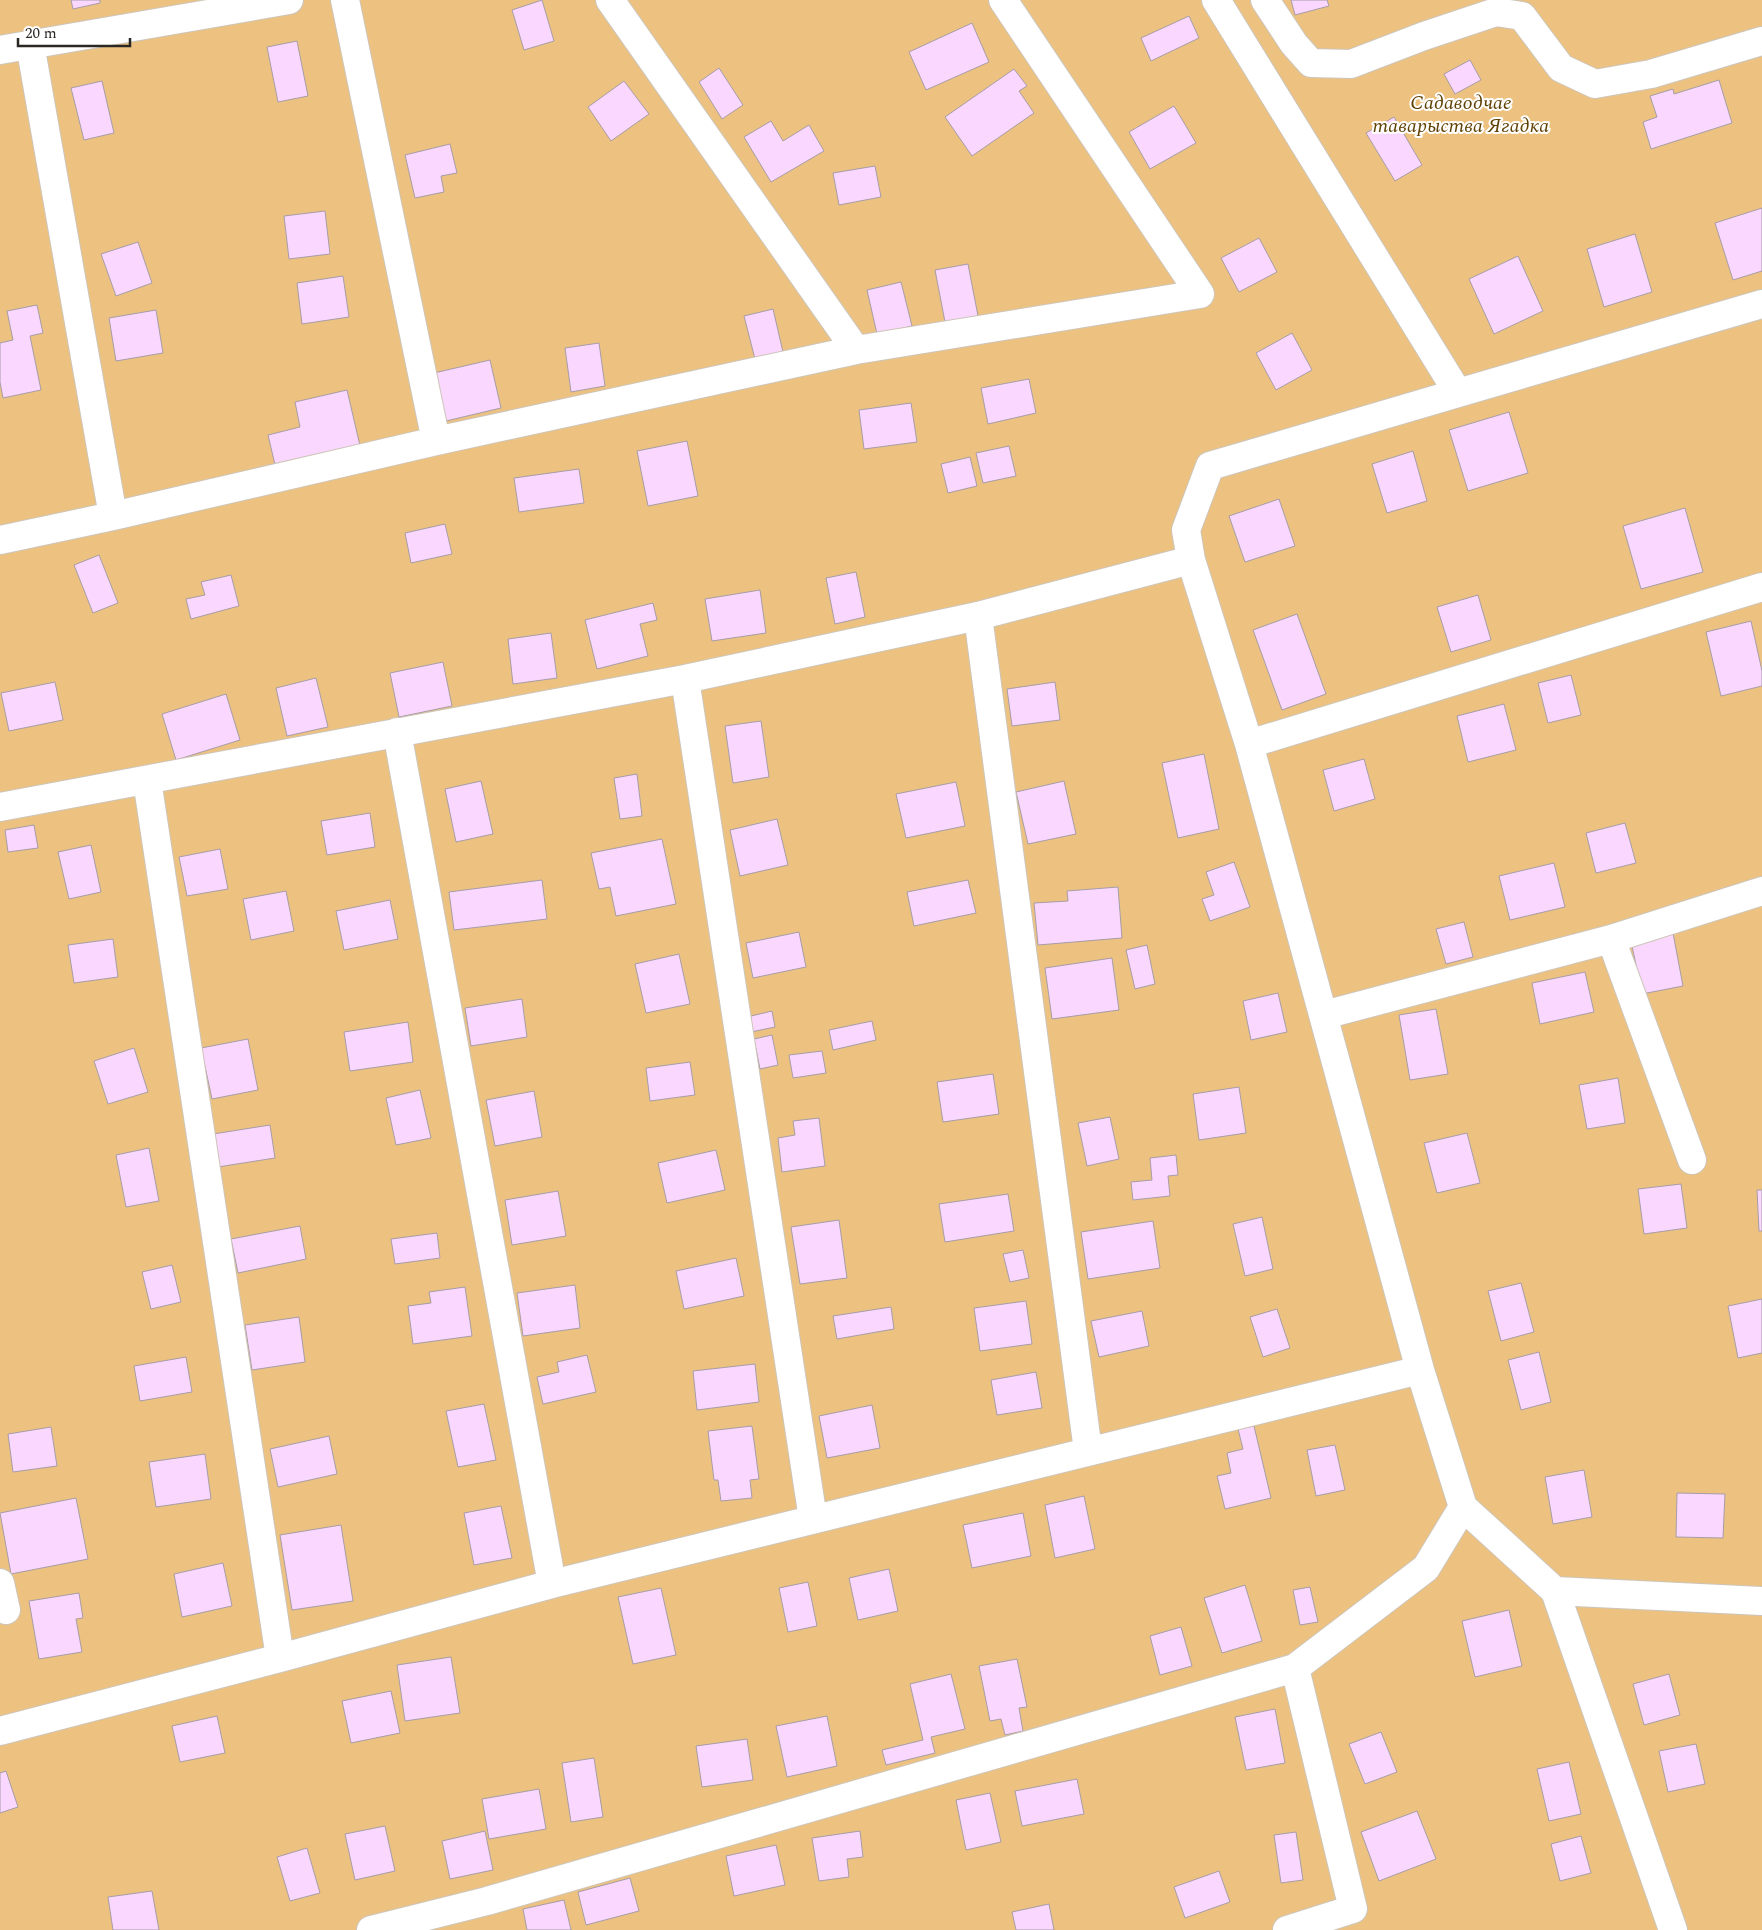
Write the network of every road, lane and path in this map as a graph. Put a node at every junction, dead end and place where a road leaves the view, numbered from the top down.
1 (289, 0) edge
2 (345, 0) edge
3 (610, 0) edge
4 (1003, 0) edge
5 (1216, 0) edge
6 (1265, 0) edge
7 (1762, 41) edge
8 (30, 44) junction
9 (0, 50) edge
10 (1762, 304) edge
11 (856, 350) junction
12 (1458, 393) junction
13 (436, 441) junction
14 (113, 516) junction
15 (0, 540) edge
16 (1191, 560) junction
17 (1762, 587) edge
18 (978, 616) junction
19 (685, 679) junction
20 (397, 732) junction
21 (1249, 744) junction
22 (147, 780) junction
23 (0, 807) edge
24 (1762, 891) edge
25 (1611, 939) junction
26 (1324, 1014) junction
27 (1692, 1160) dead end
28 (1420, 1370) junction
29 (1088, 1451) junction
30 (1463, 1507) junction
31 (813, 1520) junction
32 (0, 1583) edge
33 (552, 1584) junction
34 (1555, 1591) junction
35 (1762, 1602) edge
36 (6, 1610) dead end
37 (280, 1658) junction
38 (1295, 1668) junction
39 (0, 1732) edge
40 (1356, 1920) edge
41 (372, 1930) edge
42 (1287, 1930) edge
43 (1673, 1930) edge

1 - 8 street
2 - 13 street
3 - 11 street
4 - 11 street
5 - 12 street
6 - 7 street
8 - 9 street
8 - 14 street
10 - 12 street
11 - 13 street
12 - 16 street
13 - 14 street
14 - 15 street
16 - 18 street
16 - 21 street
17 - 21 street
18 - 19 street
18 - 29 street
19 - 20 street
19 - 31 street
20 - 22 street
20 - 33 street
21 - 26 street
22 - 23 street
22 - 37 street
24 - 25 street
25 - 26 street
25 - 27 street
26 - 28 street
28 - 29 street
28 - 30 street
29 - 31 street
30 - 34 street
30 - 38 street
31 - 33 street
32 - 36 street
33 - 37 street
34 - 35 street
34 - 43 street
37 - 39 street
38 - 40 street
38 - 41 street
40 - 42 street

